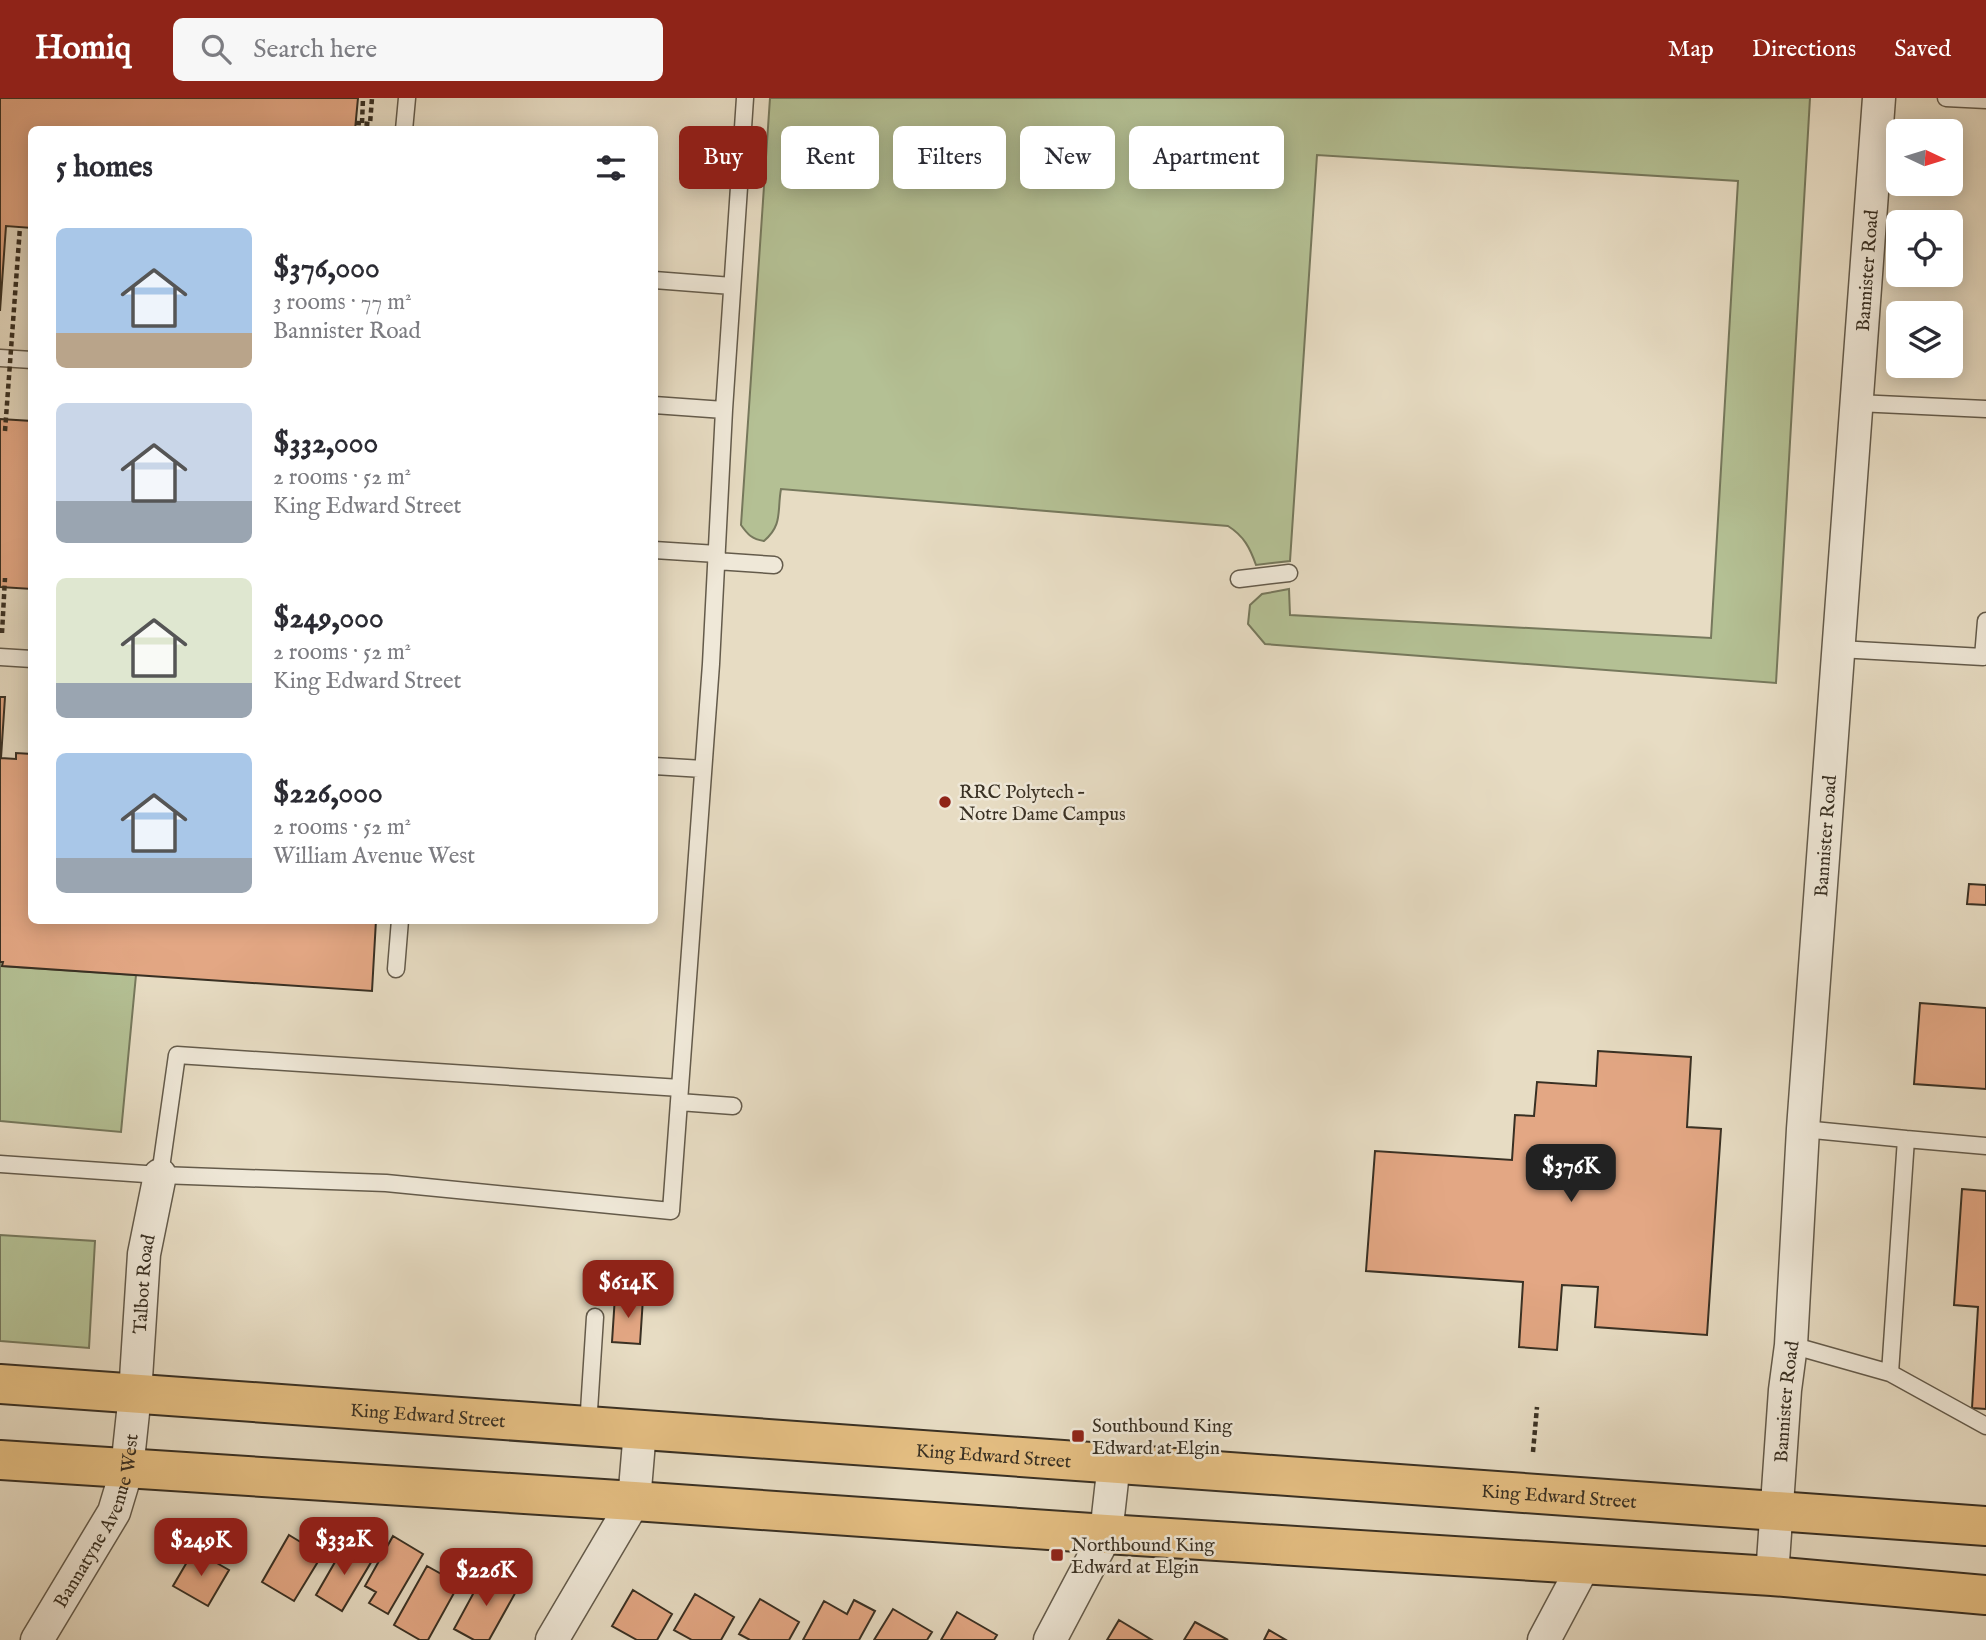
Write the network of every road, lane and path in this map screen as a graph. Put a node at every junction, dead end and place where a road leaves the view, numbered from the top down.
1 (363, 98) edge
2 (372, 98) edge
3 (407, 98) edge
4 (745, 98) edge
5 (1879, 98) edge
6 (1946, 98) edge
7 (1986, 100) edge
8 (404, 126) edge
9 (20, 227) dead end
10 (658, 280) edge
11 (732, 286) junction
12 (0, 358) edge
13 (28, 360) edge
14 (1857, 403) junction
15 (658, 405) edge
16 (724, 410) junction
17 (1986, 410) edge
18 (5, 431) dead end
19 (658, 551) edge
20 (716, 558) junction
21 (774, 565) dead end
22 (1289, 573) dead end
23 (5, 578) dead end
24 (1239, 579) dead end
25 (1986, 621) edge
26 (1, 642) edge
27 (1839, 649) junction
28 (0, 657) edge
29 (28, 659) edge
30 (658, 766) edge
31 (703, 769) junction
32 (400, 924) edge
33 (396, 969) dead end
34 (679, 1095) junction
35 (733, 1106) dead end
36 (1803, 1129) junction
37 (1906, 1139) junction
38 (1986, 1146) edge
39 (0, 1164) edge
40 (160, 1175) junction
41 (595, 1317) dead end
42 (1791, 1345) junction
43 (1890, 1373) junction
44 (0, 1384) edge
45 (135, 1394) junction
46 (1537, 1407) dead end
47 (588, 1426) junction
48 (1986, 1426) edge
49 (640, 1430) junction
50 (1533, 1452) dead end
51 (0, 1460) edge
52 (1114, 1463) junction
53 (127, 1469) junction
54 (634, 1501) junction
55 (1778, 1511) junction
56 (1986, 1525) edge
57 (1106, 1534) junction
58 (1585, 1563) junction
59 (1772, 1576) junction
60 (1986, 1595) edge
61 (37, 1640) edge
62 (552, 1640) edge
63 (1050, 1640) edge
64 (1544, 1640) edge

1 - 2 path
3 - 8 lane
4 - 11 lane
5 - 14 street, Bannister Road
6 - 7 lane
9 - 18 path, bridge
10 - 11 lane
11 - 16 lane
12 - 13 lane
14 - 17 lane
14 - 27 street, Bannister Road
15 - 16 lane
16 - 20 lane
19 - 20 lane
20 - 21 lane
20 - 31 lane
22 - 24 lane
23 - 26 path
25 - 27 lane
27 - 36 street, Bannister Road
28 - 29 lane
30 - 31 lane
31 - 34 lane
32 - 33 lane
34 - 35 lane
34 - 40 lane
34 - 40 lane
36 - 37 lane
36 - 42 street, Bannister Road
37 - 38 lane
37 - 43 lane
39 - 40 lane
40 - 45 street, Talbot Road
41 - 47 lane
42 - 43 lane
42 - 55 street, Bannister Road
43 - 48 lane
44 - 45 main road, King Edward Street
45 - 47 main road, King Edward Street
45 - 53 street, Bannatyne Avenue West
46 - 50 path
47 - 49 main road, King Edward Street
49 - 52 main road, King Edward Street
49 - 54 street
51 - 53 main road
52 - 55 main road, King Edward Street
52 - 57 street
53 - 54 main road
53 - 61 street, Bannatyne Avenue West
54 - 57 main road
54 - 62 street
55 - 56 main road, King Edward Street
55 - 59 street, Bannister Road
57 - 58 main road
57 - 63 street
58 - 59 main road
58 - 64 street
59 - 60 main road

